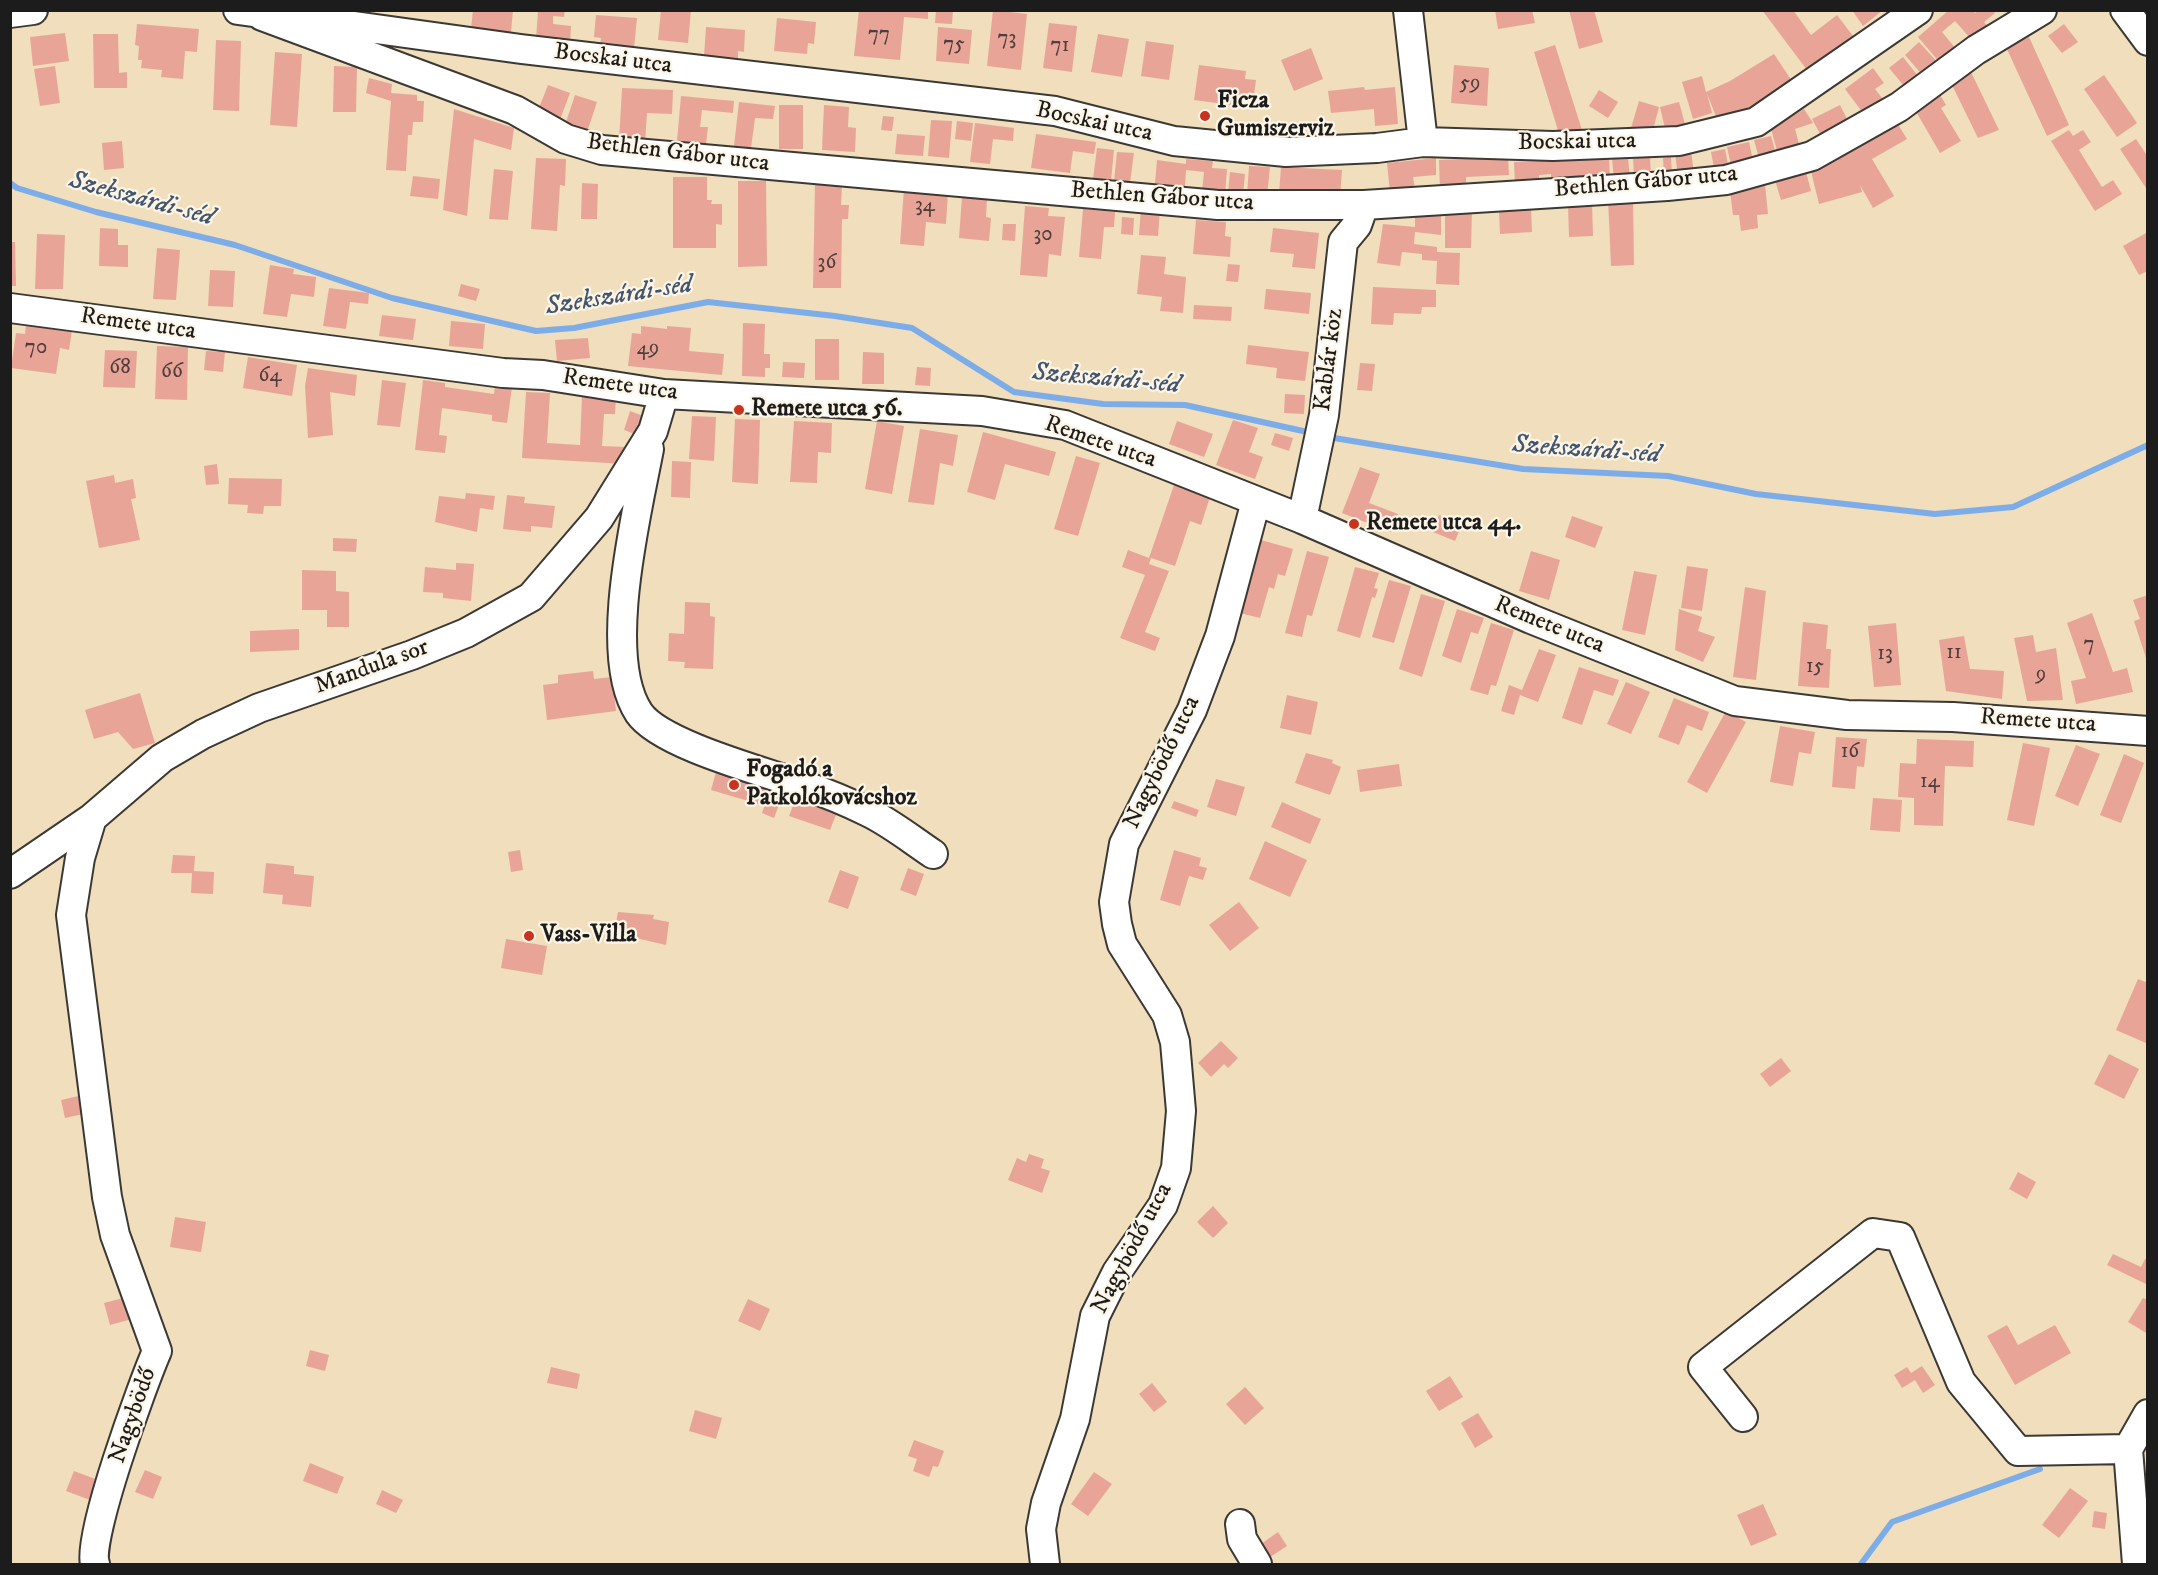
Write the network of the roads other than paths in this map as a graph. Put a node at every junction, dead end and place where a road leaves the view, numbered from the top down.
1 (33, 10) edge
2 (1408, 10) edge
3 (1918, 10) edge
4 (2042, 10) edge
5 (2124, 10) edge
6 (10, 13) edge
7 (250, 13) edge
8 (2148, 40) edge
9 (1423, 142) junction
10 (1218, 205) junction
11 (1364, 205) junction
12 (1344, 242) junction
13 (10, 308) edge
14 (664, 394) junction
15 (653, 431) junction
16 (1256, 501) junction
17 (1302, 519) junction
18 (2148, 731) edge
19 (92, 818) junction
20 (933, 854) dead end
21 (10, 874) edge
22 (2148, 1414) edge
23 (1743, 1417) dead end
24 (2128, 1449) junction
25 (1240, 1524) dead end
26 (95, 1564) edge
27 (1045, 1564) edge
28 (1257, 1564) edge
29 (2137, 1564) edge

1 - 6 street
2 - 9 street
3 - 9 street, Bocskai utca
4 - 11 street, Bethlen Gábor utca
5 - 8 street
7 - 9 street, Bocskai utca
7 - 10 street, Bethlen Gábor utca
10 - 11 street, Bethlen Gábor utca
10 - 12 street
11 - 12 street, Kablár köz
12 - 17 street, Kablár köz
13 - 14 street, Remete utca
14 - 15 street, Mandula sor
14 - 16 street, Remete utca
15 - 19 street, Mandula sor
15 - 20 street
16 - 17 street, Remete utca
16 - 27 street, Nagybödő utca
17 - 18 street, Remete utca
19 - 21 street, Mandula sor
19 - 26 street, Nagybödő
22 - 24 street
23 - 24 street
24 - 29 street
25 - 28 street

